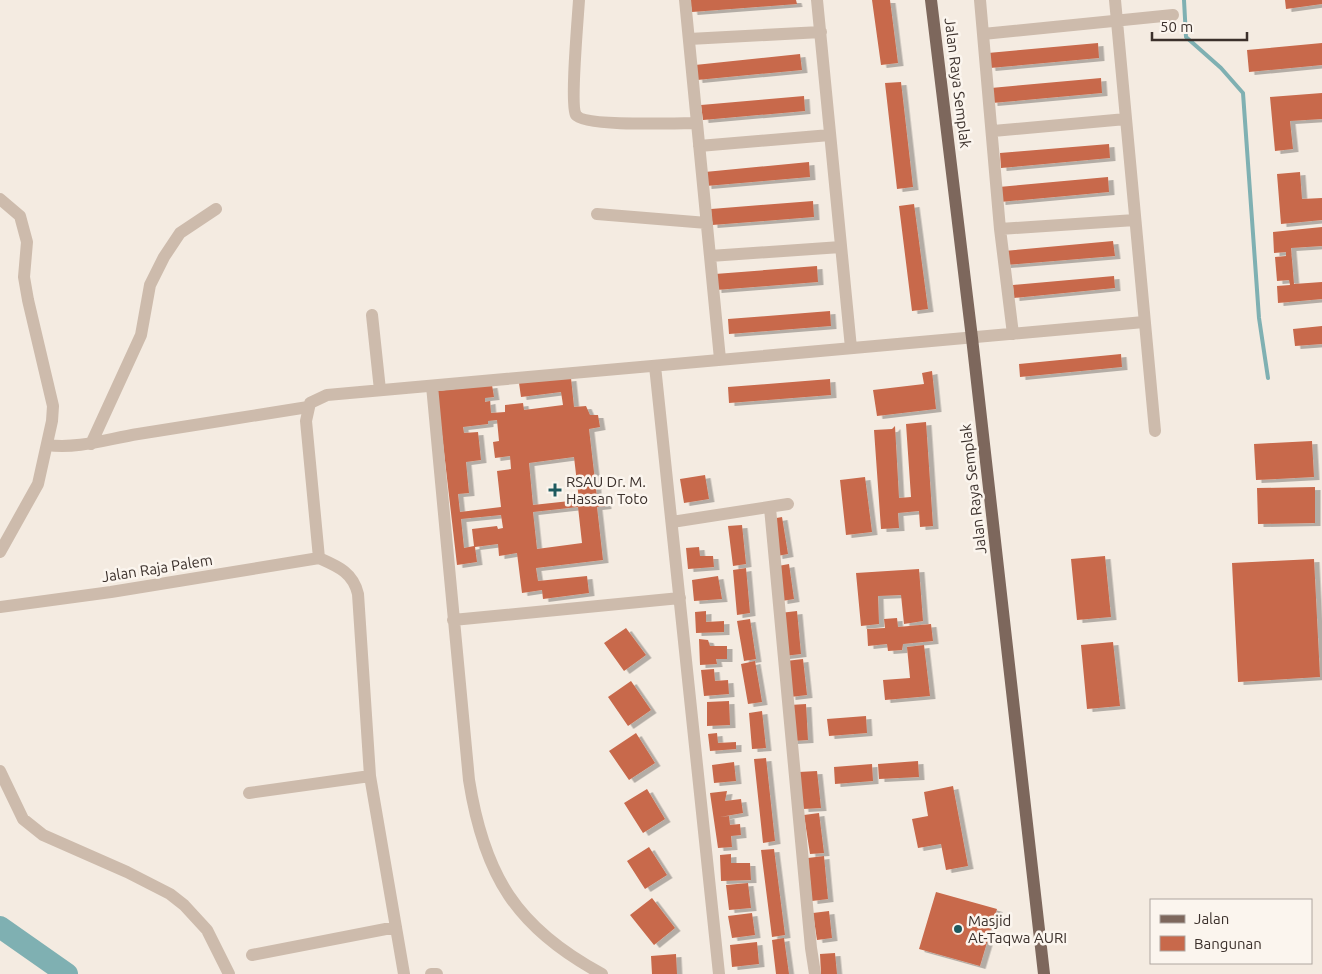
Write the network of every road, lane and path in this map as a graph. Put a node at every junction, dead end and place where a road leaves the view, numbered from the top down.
1 (579, 0) edge
2 (686, 0) edge
3 (818, 0) edge
4 (931, 0) edge
5 (980, 0) edge
6 (1115, 0) edge
7 (1173, 15) dead end
8 (1117, 20) junction
9 (821, 32) junction
10 (983, 34) junction
11 (689, 39) junction
12 (1126, 118) junction
13 (697, 123) junction
14 (993, 131) junction
15 (830, 135) junction
16 (699, 146) junction
17 (0, 199) edge
18 (216, 209) dead end
19 (597, 214) dead end
20 (1135, 220) junction
21 (706, 223) junction
22 (1000, 229) junction
23 (841, 247) junction
24 (710, 256) junction
25 (372, 315) dead end
26 (1144, 322) junction
27 (1013, 334) junction
28 (972, 338) junction
29 (851, 348) junction
30 (720, 359) junction
31 (655, 366) junction
32 (432, 386) junction
33 (380, 390) junction
34 (308, 407) junction
35 (1154, 430) dead end
36 (91, 444) junction
37 (47, 445) junction
38 (788, 504) dead end
39 (770, 508) junction
40 (672, 522) junction
41 (0, 552) edge
42 (318, 558) junction
43 (680, 598) junction
44 (0, 607) edge
45 (453, 620) junction
46 (0, 771) edge
47 (370, 776) junction
48 (249, 793) dead end
49 (396, 927) junction
50 (252, 955) dead end
51 (229, 974) edge
52 (404, 974) edge
53 (431, 974) edge
54 (437, 974) edge
55 (602, 974) edge
56 (719, 974) edge
57 (815, 974) edge
58 (1044, 974) edge

1 - 13 street
2 - 11 street
3 - 9 street
4 - 28 main road, Jalan Raya Semplak
5 - 10 street
6 - 8 street
7 - 8 street
8 - 10 street
8 - 12 street
9 - 11 street
9 - 15 street
10 - 14 street
11 - 13 street
12 - 14 street
12 - 20 street
13 - 16 street
14 - 22 street
15 - 16 street
15 - 23 street
16 - 21 street
17 - 37 street
18 - 36 street
19 - 21 street
20 - 22 street
20 - 26 street
21 - 24 street
22 - 27 street
23 - 24 street
23 - 29 street
24 - 30 street
25 - 33 street
26 - 27 street
26 - 35 street
27 - 28 street
28 - 29 street
28 - 58 main road, Jalan Raya Semplak
29 - 30 street
30 - 31 street
31 - 32 street
31 - 40 street
32 - 33 street
32 - 45 street
33 - 34 street
34 - 36 street
34 - 42 street
36 - 37 street
37 - 41 street
38 - 39 street
39 - 40 street
39 - 57 street
40 - 43 street
42 - 44 street, Jalan Raja Palem
42 - 47 street
43 - 45 street
43 - 56 street
45 - 55 street
46 - 51 street
47 - 48 street
47 - 49 street
49 - 50 street
49 - 52 street
53 - 54 street

